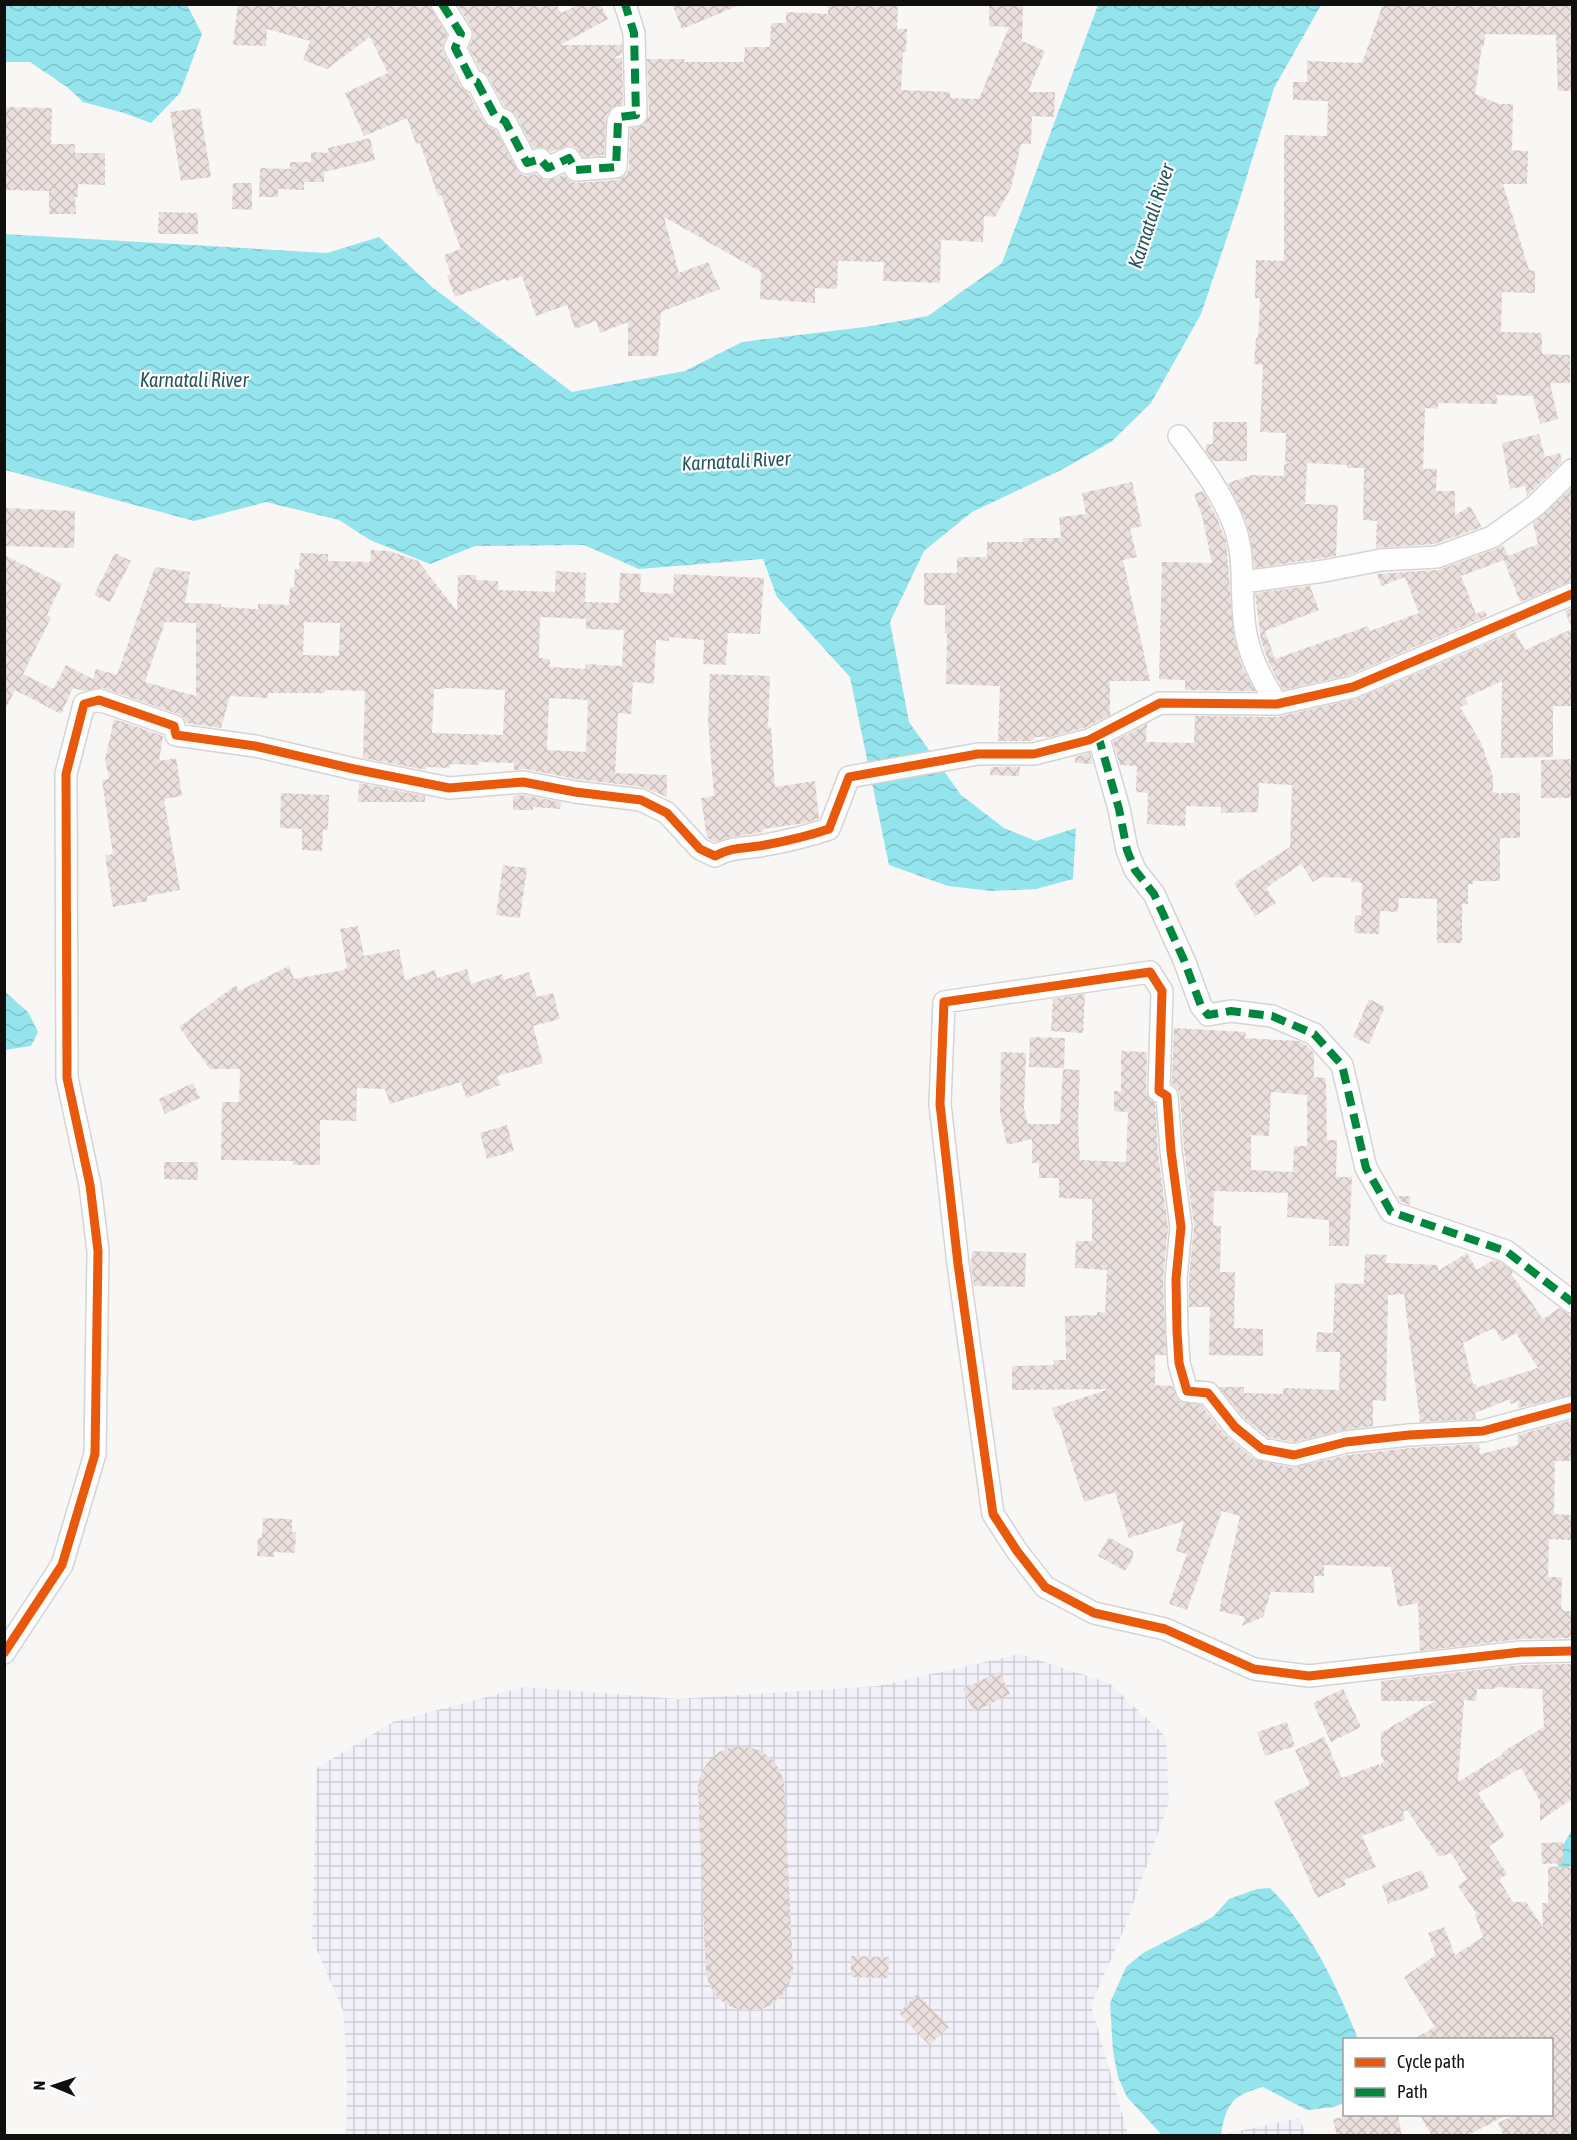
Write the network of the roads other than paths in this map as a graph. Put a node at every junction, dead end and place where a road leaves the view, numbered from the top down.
1 (442, 4) edge
2 (625, 4) edge
3 (1179, 436) dead end
4 (1572, 470) edge
5 (1243, 582) junction
6 (1572, 594) edge
7 (1277, 704) junction
8 (1098, 735) junction
9 (1572, 1302) edge
10 (1572, 1407) edge
11 (1572, 1650) edge
12 (4, 1653) edge

1 - 2 street
3 - 5 street
4 - 5 street
5 - 7 street
6 - 7 street
7 - 8 street
8 - 9 street
8 - 12 street
10 - 11 street

